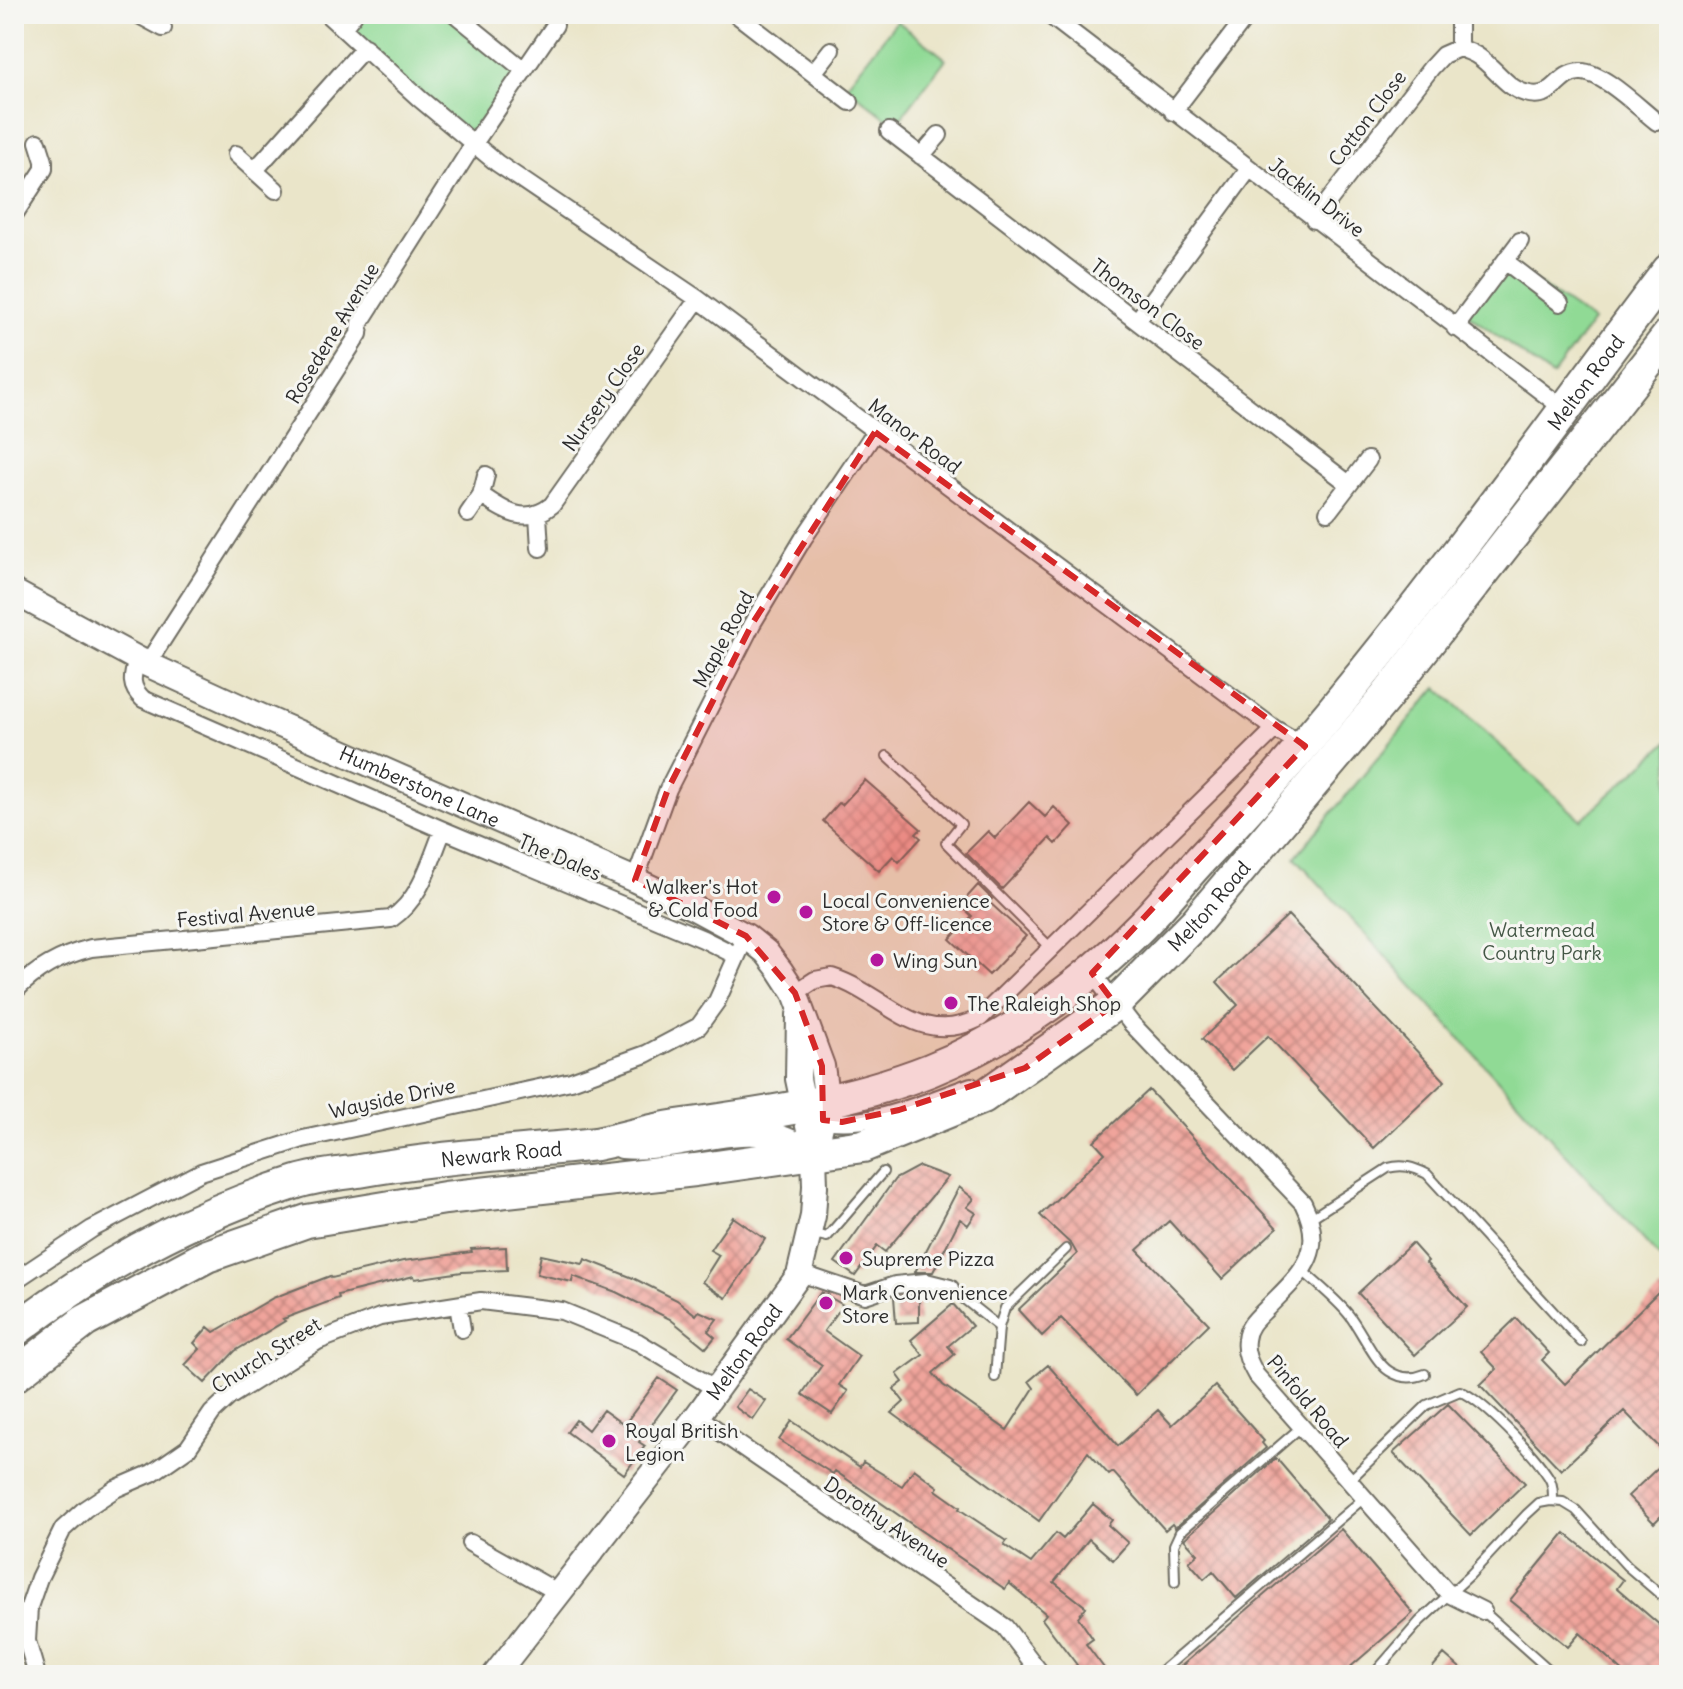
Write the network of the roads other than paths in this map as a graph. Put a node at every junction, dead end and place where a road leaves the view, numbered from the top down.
1 (137, 14) edge
2 (327, 14) edge
3 (354, 14) edge
4 (455, 14) edge
5 (736, 14) edge
6 (1048, 14) edge
7 (1248, 14) edge
8 (1455, 14) edge
9 (555, 25) dead end
10 (163, 28) dead end
11 (343, 28) junction
12 (365, 47) junction
13 (1459, 48) junction
14 (831, 50) dead end
15 (524, 70) junction
16 (813, 73) junction
17 (850, 102) dead end
18 (1640, 109) junction
19 (1173, 112) junction
20 (1657, 122) dead end
21 (1628, 123) dead end
22 (889, 131) dead end
23 (939, 135) dead end
24 (38, 142) dead end
25 (473, 145) junction
26 (236, 154) dead end
27 (921, 156) junction
28 (1249, 169) junction
29 (255, 170) junction
30 (276, 190) dead end
31 (14, 215) edge
32 (1314, 220) junction
33 (1520, 241) dead end
34 (1505, 261) junction
35 (1669, 270) edge
36 (698, 299) junction
37 (1560, 303) dead end
38 (1137, 321) junction
39 (1455, 328) junction
40 (1669, 335) edge
41 (1564, 409) junction
42 (875, 432) junction
43 (1591, 436) junction
44 (1368, 460) dead end
45 (486, 475) dead end
46 (1349, 484) junction
47 (1504, 494) junction
48 (481, 495) junction
49 (1328, 512) dead end
50 (468, 514) dead end
51 (538, 515) junction
52 (540, 548) dead end
53 (14, 592) edge
54 (142, 662) junction
55 (1275, 729) junction
56 (887, 756) dead end
57 (1317, 756) junction
58 (443, 830) junction
59 (635, 880) junction
60 (742, 946) junction
61 (1051, 948) junction
62 (1092, 973) junction
63 (14, 992) edge
64 (797, 1000) junction
65 (1115, 1004) junction
66 (1011, 1032) joint
67 (1025, 1068) junction
68 (818, 1109) junction
69 (596, 1143) junction
70 (863, 1146) joint
71 (814, 1154) junction
72 (883, 1172) dead end
73 (1311, 1218) junction
74 (809, 1233) junction
75 (1066, 1249) dead end
76 (1303, 1271) junction
77 (800, 1273) junction
78 (14, 1281) edge
79 (950, 1288) joint
80 (458, 1305) junction
81 (999, 1327) junction
82 (462, 1329) dead end
83 (14, 1331) edge
84 (1581, 1342) dead end
85 (1425, 1374) dead end
86 (14, 1376) edge
87 (995, 1377) dead end
88 (716, 1389) junction
89 (697, 1416) junction
90 (1301, 1427) junction
91 (1349, 1480) junction
92 (1364, 1498) junction
93 (1553, 1501) junction
94 (470, 1543) dead end
95 (1175, 1582) dead end
96 (559, 1593) junction
97 (1449, 1594) junction
98 (1669, 1602) edge
99 (1483, 1611) joint
100 (20, 1641) edge
101 (37, 1675) edge
102 (495, 1675) edge
103 (1042, 1675) edge
104 (1157, 1675) edge
105 (1373, 1675) edge
106 (1555, 1675) edge

1 - 10 street
2 - 11 street, Manor Road
3 - 11 street
4 - 15 street
5 - 16 street
6 - 19 street, Jacklin Drive
7 - 19 street
8 - 13 street
9 - 15 street, Rosedene Avenue
11 - 12 street, Manor Road
12 - 25 street, Manor Road
12 - 29 street
13 - 18 street
13 - 32 street, Cotton Close
14 - 16 street
15 - 25 street, Rosedene Avenue
16 - 17 street
18 - 20 street
18 - 21 street
19 - 28 street, Jacklin Drive
22 - 27 street, Thomson Close
23 - 27 street
24 - 31 street
25 - 36 street, Manor Road
25 - 54 street, Rosedene Avenue
26 - 29 street
27 - 38 street, Thomson Close
28 - 32 street, Jacklin Drive
28 - 38 street
29 - 30 street
32 - 39 street, Jacklin Drive
33 - 34 street
34 - 37 street
34 - 39 street
35 - 41 highway, Melton Road
36 - 42 street, Manor Road
36 - 51 street, Nursery Close
38 - 46 street, Thomson Close
39 - 41 street, Jacklin Drive
40 - 43 highway, Melton Road
41 - 47 highway, Melton Road
42 - 55 street, Manor Road
42 - 59 street, Maple Road
43 - 47 highway, Melton Road
43 - 57 highway, Melton Road
44 - 46 street
45 - 48 street
46 - 49 street
47 - 57 highway, Melton Road
48 - 50 street
48 - 51 street
51 - 52 street
53 - 54 street, Humberstone Lane
54 - 58 street, The Dales
54 - 59 street, Humberstone Lane
55 - 57 street, Manor Road
55 - 61 street
56 - 61 lane
57 - 62 highway, Melton Road
57 - 65 highway, Melton Road
58 - 60 street, The Dales
58 - 63 street, Festival Avenue
59 - 60 street, Humberstone Lane
60 - 64 street, Humberstone Lane
60 - 78 street, Wayside Drive
61 - 64 street
62 - 65 street
62 - 66 highway, Melton Road
64 - 68 street
65 - 67 highway, Melton Road
65 - 73 street
66 - 68 highway, Newark Road
67 - 68 street
67 - 70 highway, Melton Road
68 - 69 highway, Newark Road
68 - 71 street, Melton Road
69 - 71 street
69 - 83 highway, Newark Road
70 - 71 highway, Newark Road
71 - 74 street, Melton Road
71 - 86 highway, Newark Road
72 - 74 lane
73 - 76 street, Pinfold Road
73 - 84 lane
74 - 77 street, Melton Road
75 - 81 lane
76 - 85 lane
76 - 90 street, Pinfold Road
77 - 79 street
77 - 88 street, Melton Road
79 - 81 lane
80 - 82 street
80 - 88 street, Church Street
80 - 100 street, Church Street
81 - 87 lane
88 - 89 street, Melton Road
89 - 96 street, Melton Road
89 - 103 street, Dorothy Avenue
90 - 91 street, Pinfold Road
90 - 95 lane
91 - 92 street, Pinfold Road
91 - 93 lane
92 - 97 street, Pinfold Road
92 - 104 lane
93 - 97 lane
93 - 98 lane
94 - 96 street
96 - 102 street, Melton Road
97 - 99 street, Pinfold Road
97 - 105 lane
99 - 106 lane
100 - 101 street, Church Street

